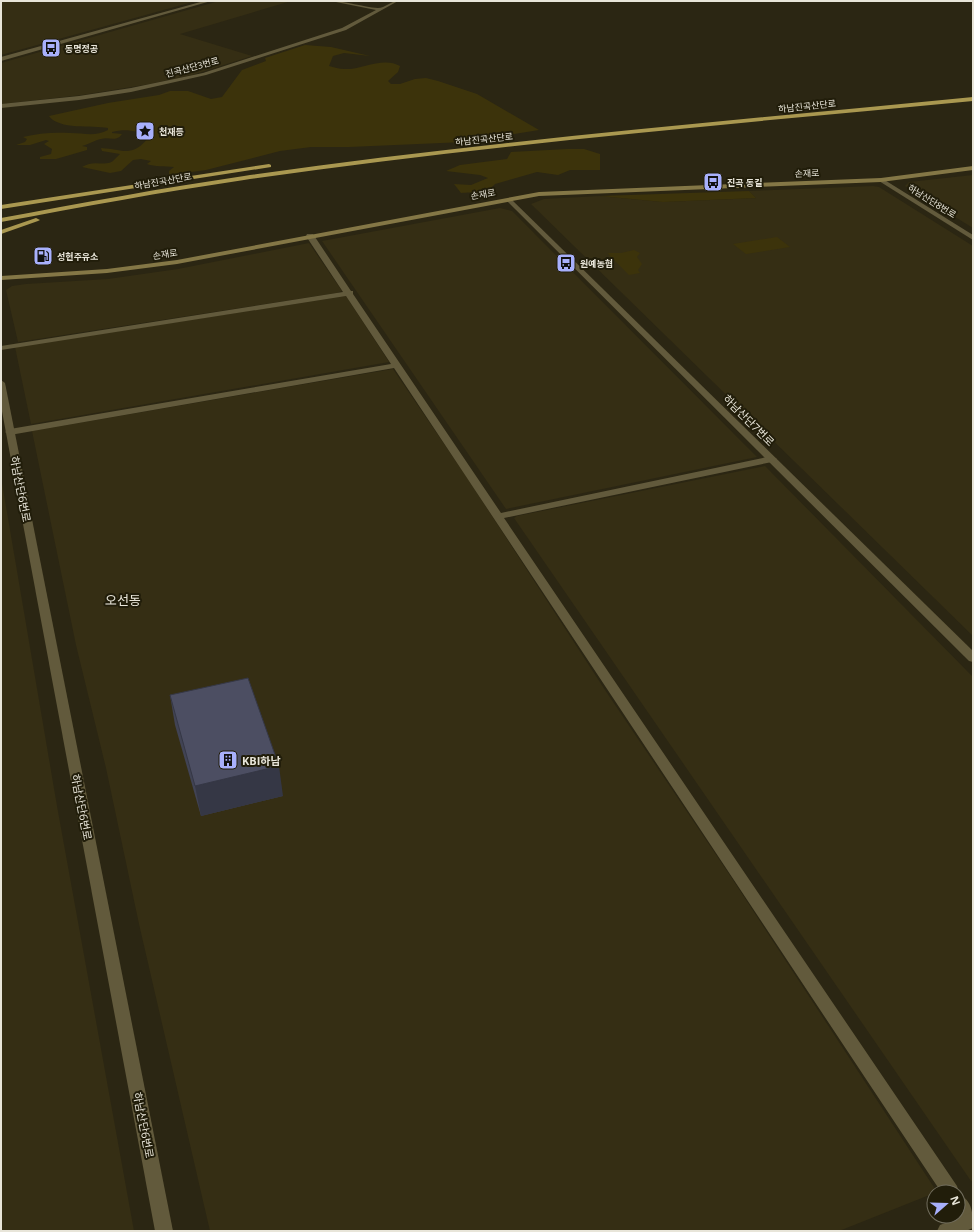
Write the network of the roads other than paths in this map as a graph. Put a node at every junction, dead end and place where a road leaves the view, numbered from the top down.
1 (209, 1) edge
2 (333, 1) edge
3 (396, 1) edge
4 (378, 10) junction
5 (1, 59) edge
6 (973, 95) edge
7 (973, 99) edge
8 (1, 106) edge
9 (370, 158) junction
10 (290, 164) dead end
11 (276, 166) dead end
12 (973, 168) edge
13 (880, 180) junction
14 (509, 200) junction
15 (40, 202) junction
16 (1, 207) edge
17 (48, 208) junction
18 (1, 212) edge
19 (1, 216) edge
20 (1, 220) edge
21 (35, 220) junction
22 (1, 227) edge
23 (1, 232) edge
24 (310, 236) junction
25 (973, 238) edge
26 (1, 278) edge
27 (350, 293) junction
28 (1, 348) edge
29 (398, 365) junction
30 (1, 384) edge
31 (10, 432) junction
32 (772, 459) junction
33 (499, 516) junction
34 (973, 658) edge
35 (946, 1184) edge
36 (966, 1213) edge
37 (972, 1221) edge
38 (164, 1231) edge
39 (946, 1231) edge

1 - 5 street
2 - 4 street
3 - 4 street, 진곡산단3번로
4 - 8 street, 진곡산단3번로
6 - 9 highway, 하남진곡산단로
7 - 9 highway, 하남진곡산단로
9 - 10 highway
9 - 17 highway, 하남진곡산단로
9 - 21 highway
11 - 15 highway
12 - 13 main road, 손재로
13 - 14 main road, 손재로
13 - 25 street, 하남산단8번로
14 - 24 main road, 손재로
14 - 32 street, 하남산단7번로
15 - 16 highway
15 - 18 highway
17 - 19 highway, 하남진곡산단로
17 - 20 highway, 하남진곡산단로
21 - 22 highway
21 - 23 highway
24 - 26 main road, 손재로
24 - 27 street
27 - 28 street
27 - 29 street
29 - 31 street
29 - 33 street
30 - 31 street, 하남산단6번로
31 - 38 street, 하남산단6번로
32 - 33 street
32 - 34 street, 하남산단7번로
33 - 35 street
36 - 37 street
37 - 39 street

